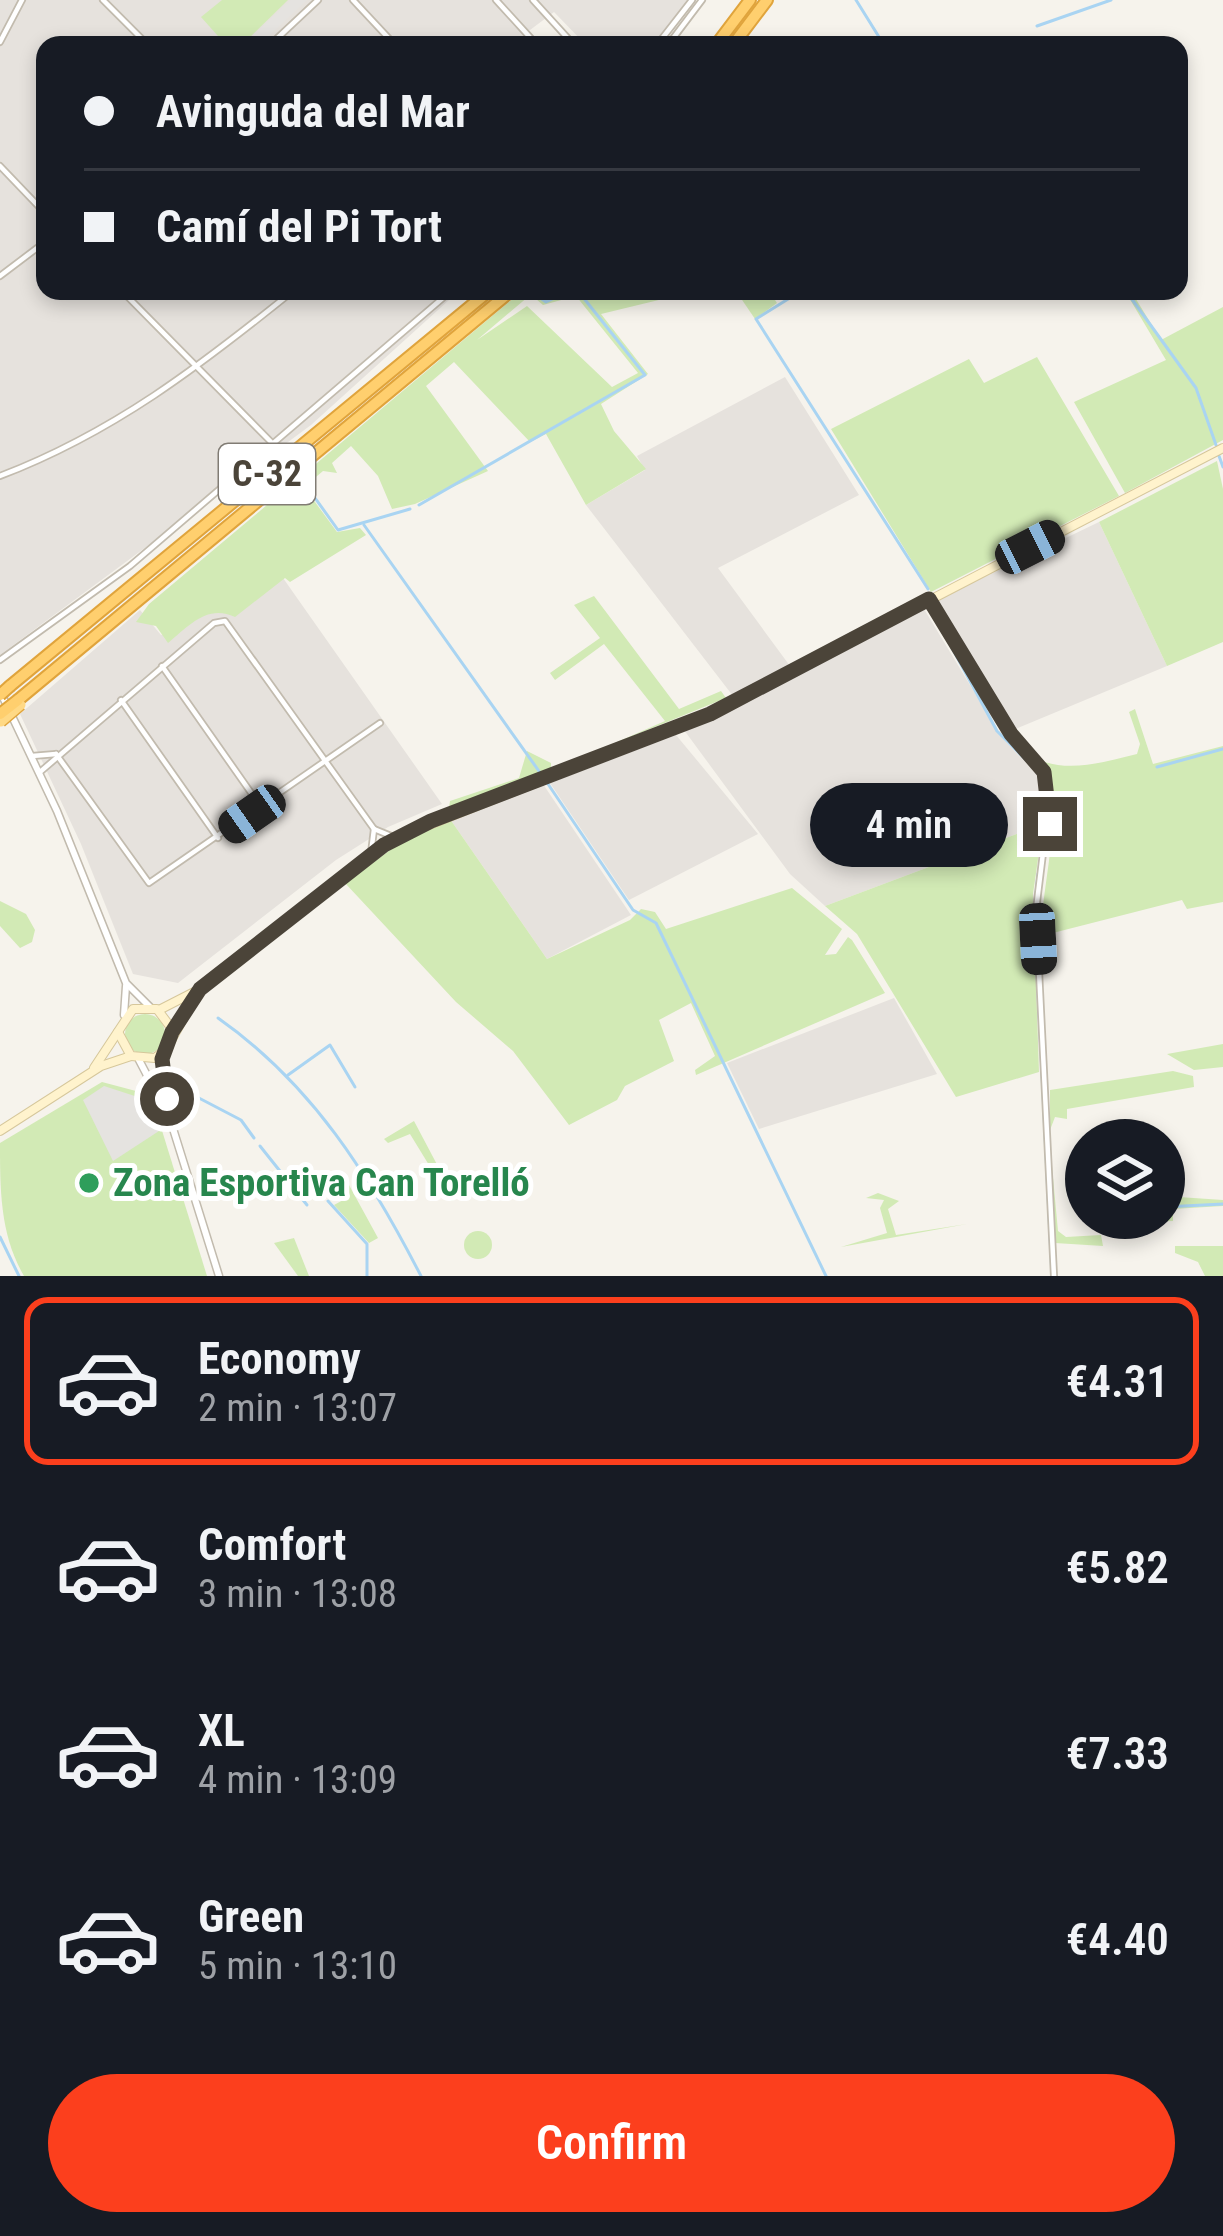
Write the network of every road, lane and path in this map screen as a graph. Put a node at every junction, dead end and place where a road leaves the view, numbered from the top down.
1 (22, 0) edge
2 (103, 0) edge
3 (318, 0) edge
4 (353, 0) edge
5 (496, 0) edge
6 (533, 0) edge
7 (692, 0) edge
8 (702, 0) edge
9 (750, 0) edge
10 (767, 0) edge
11 (10, 20) junction
12 (0, 23) edge
13 (139, 36) edge
14 (279, 36) edge
15 (387, 36) edge
16 (528, 36) edge
17 (566, 36) edge
18 (664, 36) edge
19 (675, 36) edge
20 (723, 36) edge
21 (740, 36) edge
22 (0, 42) edge
23 (0, 166) edge
24 (36, 204) edge
25 (36, 249) edge
26 (0, 276) edge
27 (131, 300) edge
28 (282, 300) edge
29 (441, 300) edge
30 (478, 300) edge
31 (500, 300) edge
32 (197, 369) junction
33 (273, 444) junction
34 (1223, 448) edge
35 (0, 476) edge
36 (929, 599) junction
37 (0, 660) edge
38 (162, 666) junction
39 (3, 691) edge
40 (121, 700) junction
41 (5, 718) edge
42 (380, 723) dead end
43 (56, 754) junction
44 (32, 756) junction
45 (326, 761) junction
46 (40, 772) junction
47 (261, 807) junction
48 (374, 829) junction
49 (218, 838) junction
50 (396, 838) junction
51 (371, 854) junction
52 (126, 982) junction
53 (200, 989) junction
54 (155, 1008) junction
55 (124, 1016) junction
56 (118, 1032) junction
57 (172, 1032) junction
58 (164, 1052) junction
59 (135, 1058) junction
60 (89, 1074) junction
61 (170, 1119) junction
62 (0, 1130) edge
63 (219, 1276) edge
64 (1054, 1276) edge

1 - 11 street
2 - 13 street
3 - 14 street
4 - 15 street
5 - 16 street
6 - 17 street
7 - 18 street
8 - 19 street
9 - 20 highway
10 - 21 highway
11 - 12 street
11 - 22 street
23 - 24 street
25 - 26 street
27 - 32 street
28 - 32 street
29 - 33 street
30 - 39 highway, C-32
31 - 41 highway, C-32, bridge
32 - 33 street
32 - 35 street
33 - 37 street
34 - 36 main road
36 - 50 main road
36 - 64 street
38 - 40 street
38 - 45 street
38 - 47 street
39 - 41 street
40 - 43 street
40 - 49 street
41 - 44 street
42 - 45 street
43 - 44 street
43 - 46 street
43 - 49 street
44 - 46 street
45 - 47 street
45 - 48 street
46 - 52 street
47 - 49 street
48 - 50 street
48 - 51 street
50 - 51 main road
51 - 53 main road
52 - 54 street
52 - 55 street
53 - 54 main road
53 - 57 main road
54 - 55 main road
54 - 57 main road
55 - 56 main road
56 - 59 main road
56 - 60 main road
57 - 58 main road
58 - 59 main road
58 - 61 street
59 - 60 main road
59 - 61 street
60 - 62 main road
61 - 63 street

